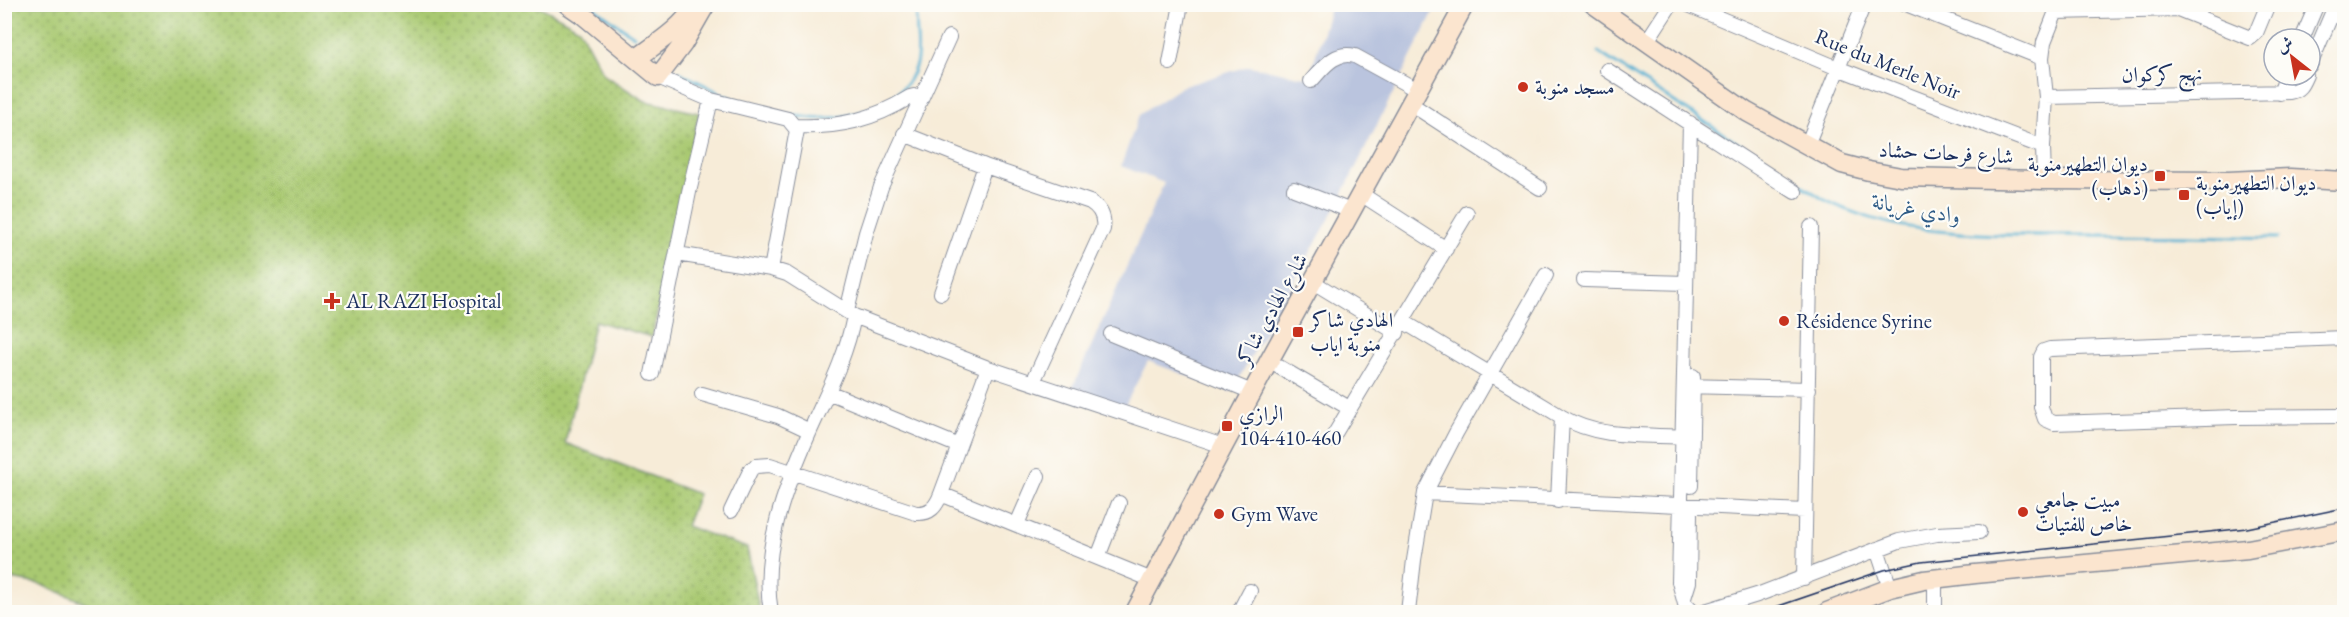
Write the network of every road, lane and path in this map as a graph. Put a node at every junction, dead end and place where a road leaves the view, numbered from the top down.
1 (567, 4) edge
2 (696, 4) edge
3 (706, 4) edge
4 (1181, 4) edge
5 (1466, 4) edge
6 (1479, 4) edge
7 (1593, 4) edge
8 (1671, 4) edge
9 (1686, 4) edge
10 (1864, 4) edge
11 (1906, 4) edge
12 (2268, 4) edge
13 (2317, 4) edge
14 (2336, 4) edge
15 (2179, 7) edge
16 (2057, 8) edge
17 (2307, 27) edge
18 (1452, 29) junction
19 (949, 37) dead end
20 (2322, 37) edge
21 (1647, 41) junction
22 (2042, 58) junction
23 (636, 59) junction
24 (1170, 63) dead end
25 (1840, 69) junction
26 (1607, 70) dead end
27 (658, 77) junction
28 (1311, 81) dead end
29 (2282, 87) edge
30 (2298, 87) edge
31 (2280, 93) junction
32 (1415, 97) junction
33 (2046, 97) junction
34 (711, 100) junction
35 (920, 100) junction
36 (1694, 125) junction
37 (795, 126) junction
38 (904, 134) junction
39 (1807, 145) junction
40 (2043, 147) junction
41 (986, 166) junction
42 (2344, 178) edge
43 (2044, 180) junction
44 (1540, 188) dead end
45 (1294, 189) dead end
46 (1795, 192) dead end
47 (1361, 194) junction
48 (1351, 211) junction
49 (1467, 213) dead end
50 (1811, 227) dead end
51 (1446, 249) junction
52 (677, 254) junction
53 (771, 269) junction
54 (1546, 275) dead end
55 (1584, 280) dead end
56 (1313, 282) junction
57 (1686, 283) junction
58 (941, 293) dead end
59 (851, 314) junction
60 (1400, 327) junction
61 (1111, 334) dead end
62 (2344, 338) edge
63 (1269, 361) junction
64 (988, 368) junction
65 (652, 374) dead end
66 (1490, 374) junction
67 (1033, 382) junction
68 (1688, 386) junction
69 (1809, 389) junction
70 (828, 392) junction
71 (1252, 392) junction
72 (702, 394) dead end
73 (1349, 408) junction
74 (2344, 416) edge
75 (1562, 417) junction
76 (810, 431) junction
77 (1687, 436) junction
78 (1331, 441) dead end
79 (959, 446) junction
80 (1223, 446) junction
81 (792, 474) junction
82 (1038, 477) dead end
83 (941, 494) junction
84 (1425, 494) junction
85 (1558, 501) junction
86 (1119, 503) dead end
87 (1686, 506) junction
88 (731, 511) dead end
89 (1805, 511) junction
90 (1017, 524) junction
91 (2344, 531) edge
92 (1979, 532) dead end
93 (1877, 549) junction
94 (1098, 557) junction
95 (1804, 578) junction
96 (1935, 579) junction
97 (1152, 580) junction
98 (1890, 588) junction
99 (1250, 591) dead end
100 (771, 612) edge
101 (1135, 612) edge
102 (1239, 612) edge
103 (1408, 612) edge
104 (1693, 612) edge
105 (1702, 612) edge
106 (1827, 612) edge
107 (1935, 612) edge

1 - 23 street
2 - 23 street
3 - 27 street
4 - 24 street
5 - 18 street, شارع الهادي شاكر
6 - 18 street, شارع الهادي شاكر
7 - 21 street, شارع فرحات حشاد
8 - 21 street
9 - 25 street, Rue du Merle Noir
10 - 25 street
11 - 22 street
12 - 15 street
13 - 17 street
14 - 20 street
15 - 16 street
16 - 22 street
18 - 32 street, شارع الهادي شاكر
19 - 35 street
21 - 39 street, شارع فرحات حشاد
22 - 33 street
23 - 27 street
25 - 39 street
25 - 40 street, Rue du Merle Noir
26 - 36 street
27 - 34 street
28 - 32 street
29 - 31 street
30 - 31 street, نهج كركوان
31 - 33 street, نهج كركوان
32 - 44 street
32 - 47 street, شارع الهادي شاكر
33 - 40 street
34 - 37 street
34 - 52 street
35 - 37 street
35 - 38 street
36 - 46 street
36 - 57 street
36 - 68 street
37 - 53 street
38 - 41 street
38 - 59 street
39 - 43 street, شارع فرحات حشاد
40 - 43 street
41 - 58 street
41 - 67 street
42 - 43 street, شارع فرحات حشاد
45 - 48 street
47 - 48 street, شارع الهادي شاكر
47 - 51 street
48 - 56 street, شارع الهادي شاكر
49 - 51 street
50 - 69 street
51 - 60 street
52 - 53 street
52 - 65 street
53 - 59 street
54 - 66 street
55 - 57 street
56 - 60 street
56 - 63 street, شارع الهادي شاكر
57 - 68 street
59 - 64 street
59 - 70 street
60 - 66 street
60 - 73 street
61 - 71 street
62 - 74 street
63 - 71 street, شارع الهادي شاكر
63 - 73 street
64 - 67 street
64 - 79 street
66 - 75 street
66 - 84 street
67 - 80 street
68 - 69 street
68 - 77 street
69 - 89 street
70 - 76 street
70 - 79 street
71 - 80 street, شارع الهادي شاكر
72 - 76 street
73 - 78 street
75 - 77 street
75 - 85 street
76 - 81 street
77 - 87 street
79 - 83 street
80 - 97 street, شارع الهادي شاكر
81 - 83 street
81 - 88 street
81 - 100 street
82 - 90 street
83 - 90 street
84 - 85 street
84 - 103 street
85 - 87 street
86 - 94 street
87 - 89 street
87 - 104 street
89 - 95 street
90 - 94 street
91 - 96 street
92 - 93 street
93 - 95 street
93 - 98 street
94 - 97 street
95 - 105 street
96 - 98 street
96 - 107 street
97 - 101 street, شارع الهادي شاكر
98 - 106 street
99 - 102 street

